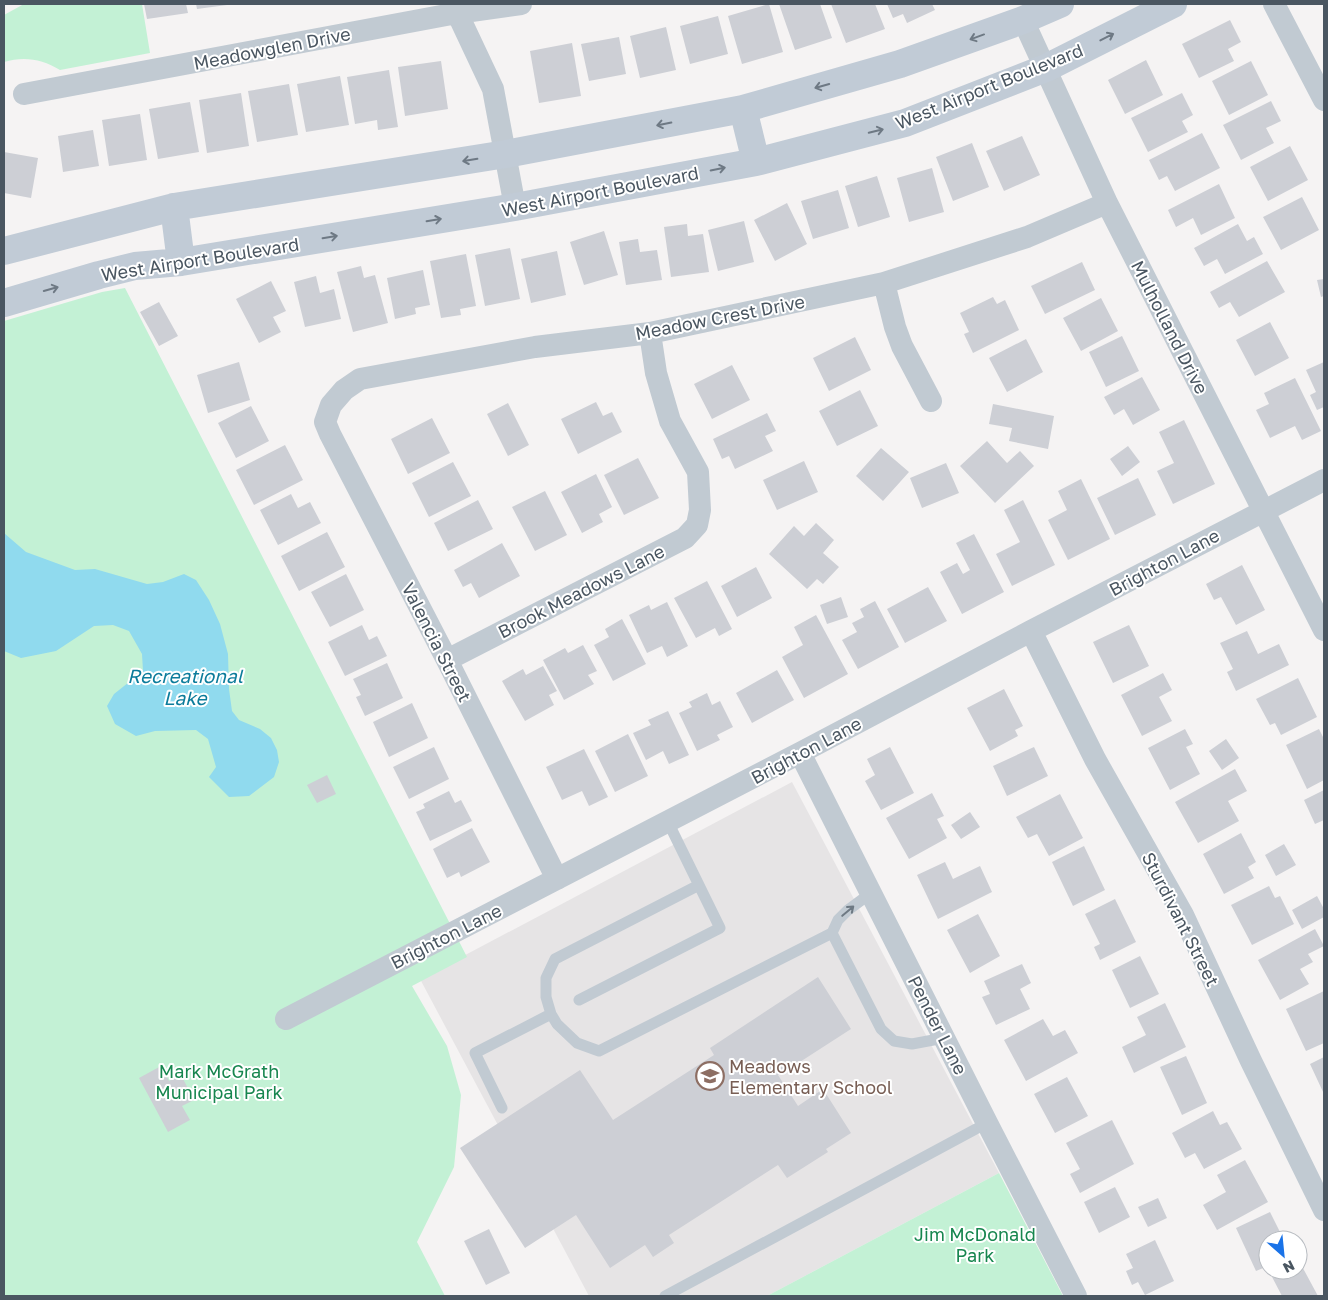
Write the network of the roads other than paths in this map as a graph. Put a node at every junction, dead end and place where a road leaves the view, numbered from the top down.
1 (521, 4) edge
2 (1060, 4) edge
3 (1173, 4) edge
4 (1274, 4) edge
5 (455, 8) edge
6 (1023, 20) junction
7 (1046, 68) junction
8 (24, 94) dead end
9 (1324, 100) edge
10 (743, 109) junction
11 (506, 154) junction
12 (756, 162) junction
13 (1108, 203) junction
14 (174, 207) junction
15 (515, 207) junction
16 (4, 251) edge
17 (181, 262) junction
18 (884, 283) junction
19 (4, 303) edge
20 (650, 333) junction
21 (931, 402) dead end
22 (331, 405) joint
23 (1324, 480) edge
24 (1263, 510) junction
25 (1324, 630) edge
26 (1031, 632) junction
27 (447, 660) junction
28 (800, 753) junction
29 (668, 822) junction
30 (557, 879) junction
31 (699, 885) junction
32 (871, 893) junction
33 (832, 933) junction
34 (579, 1000) dead end
35 (551, 1014) junction
36 (286, 1019) dead end
37 (944, 1038) junction
38 (502, 1108) dead end
39 (987, 1123) junction
40 (1324, 1210) edge
41 (665, 1296) edge
42 (1076, 1296) edge

1 - 5 street, Meadowglen Drive
2 - 6 main road
7 -> 3 main road, West Airport Boulevard
4 - 9 street
5 - 8 street, Meadowglen Drive
5 - 11 street
6 - 7 street, Mulholland Drive
6 -> 10 main road
12 -> 7 main road, West Airport Boulevard
7 - 13 street, Mulholland Drive
10 -> 11 main road
10 - 12 main road
11 -> 14 main road
11 - 15 street
15 -> 12 main road, West Airport Boulevard
13 - 18 street, Meadow Crest Drive
13 - 24 street, Mulholland Drive
14 - 16 main road
14 - 17 main road
17 -> 15 main road, West Airport Boulevard
19 -> 17 main road, West Airport Boulevard
18 - 20 street, Meadow Crest Drive
18 - 21 street
20 - 22 street, Meadow Crest Drive
20 - 27 street, Brook Meadows Lane
22 - 27 street, Valencia Street
23 - 24 street, Brighton Lane
24 - 25 street, Mulholland Drive
24 - 26 street, Brighton Lane
26 - 28 street, Brighton Lane
26 - 40 street, Sturdivant Street
27 - 30 street, Valencia Street
28 - 29 street, Brighton Lane
28 - 32 street, Pender Lane
29 - 30 street, Brighton Lane
29 - 31 lane
30 - 36 street, Brighton Lane
31 - 34 lane
31 - 35 lane
33 -> 32 lane
32 - 37 street, Pender Lane
33 - 35 lane
33 - 37 lane
35 - 38 lane
37 - 39 street, Pender Lane
39 - 41 lane
39 - 42 street, Pender Lane

